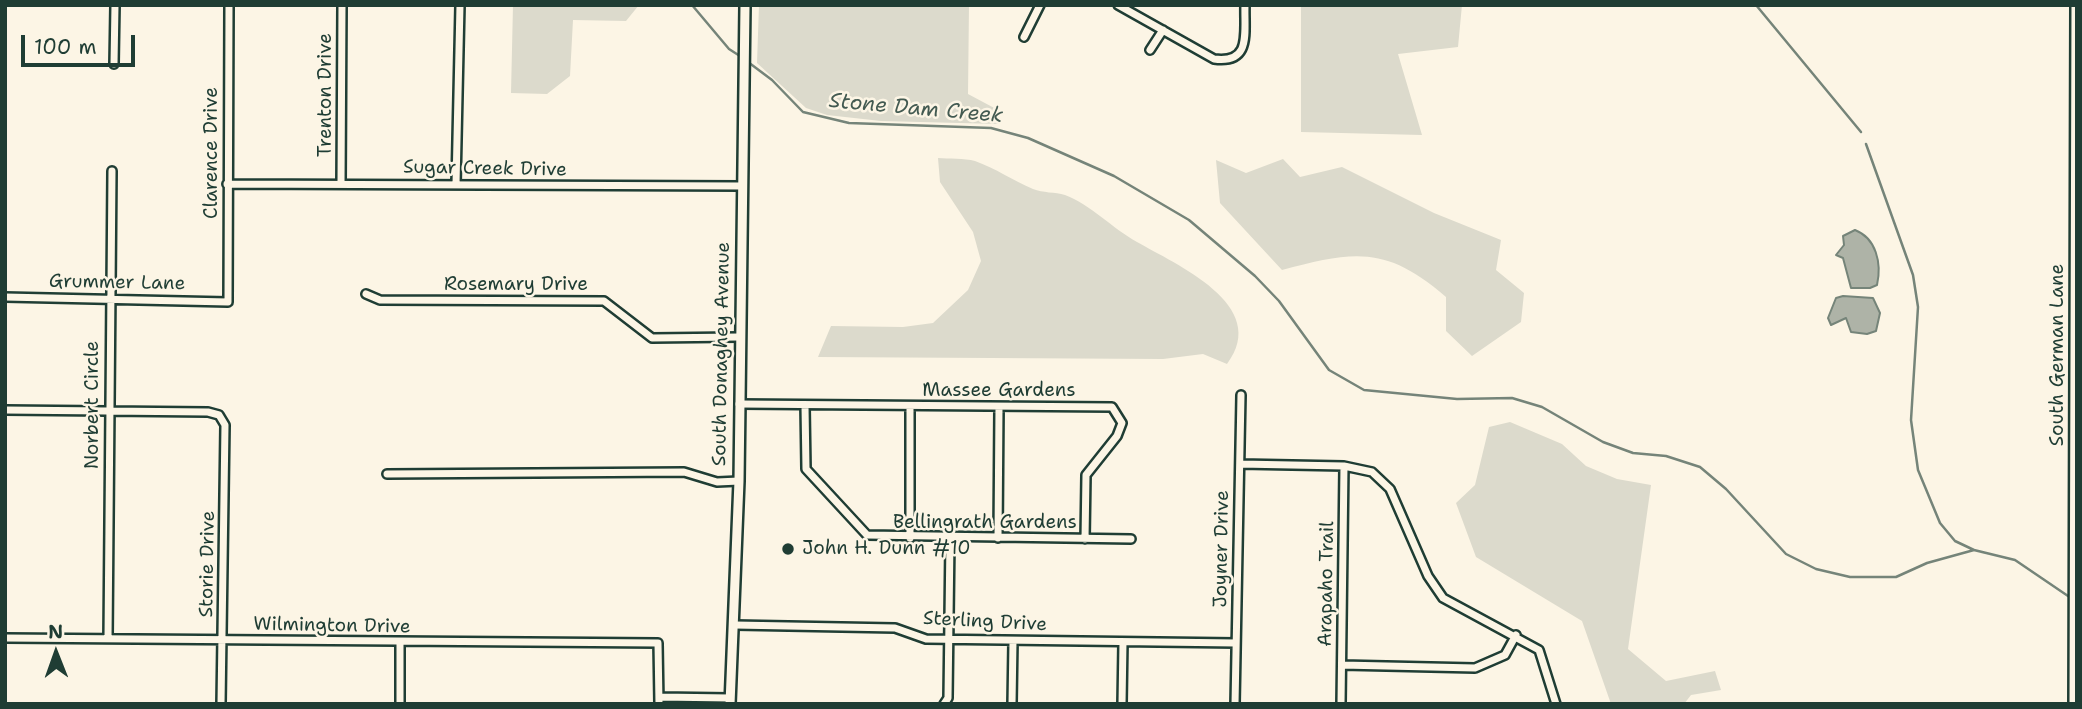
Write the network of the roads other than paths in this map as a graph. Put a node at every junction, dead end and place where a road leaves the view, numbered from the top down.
1 (115, 5) edge
2 (229, 5) edge
3 (342, 5) edge
4 (460, 5) edge
5 (745, 5) edge
6 (1040, 5) edge
7 (1118, 5) edge
8 (1245, 5) edge
9 (2076, 5) edge
10 (1163, 30) junction
11 (1024, 37) dead end
12 (1150, 51) dead end
13 (114, 64) dead end
14 (112, 171) dead end
15 (227, 184) junction
16 (341, 184) junction
17 (456, 184) junction
18 (742, 186) junction
19 (366, 294) dead end
20 (5, 297) edge
21 (109, 299) junction
22 (228, 302) joint
23 (739, 337) junction
24 (1241, 395) dead end
25 (739, 404) junction
26 (805, 405) junction
27 (910, 406) junction
28 (999, 407) junction
29 (5, 410) edge
30 (109, 411) junction
31 (1240, 464) junction
32 (1344, 466) junction
33 (387, 474) dead end
34 (738, 481) junction
35 (910, 538) junction
36 (998, 538) junction
37 (950, 539) junction
38 (1085, 539) junction
39 (1131, 539) dead end
40 (735, 625) junction
41 (1516, 635) junction
42 (5, 638) edge
43 (108, 639) junction
44 (949, 639) junction
45 (222, 640) junction
46 (1013, 640) junction
47 (400, 642) junction
48 (1123, 642) junction
49 (1236, 643) junction
50 (1342, 665) junction
51 (660, 700) edge
52 (730, 701) edge
53 (221, 704) edge
54 (400, 704) edge
55 (944, 704) edge
56 (1012, 704) edge
57 (1122, 704) edge
58 (1235, 704) edge
59 (1341, 704) edge
60 (1556, 704) edge
61 (2074, 704) edge

1 - 13 street
2 - 15 street, Clarence Drive
3 - 16 street, Trenton Drive
4 - 17 street
5 - 18 street, South Donaghey Avenue
6 - 11 street
7 - 10 street
8 - 10 street
9 - 61 street, South German Lane
10 - 12 street
14 - 21 street, Norbert Circle
15 - 16 street, Sugar Creek Drive
15 - 22 street, Clarence Drive
16 - 17 street, Sugar Creek Drive
17 - 18 street, Sugar Creek Drive
18 - 23 street, South Donaghey Avenue
19 - 23 street, Rosemary Drive
20 - 21 street, Grummer Lane
21 - 22 street, Grummer Lane
21 - 30 street, Norbert Circle
23 - 25 street, South Donaghey Avenue
24 - 31 street, Joyner Drive
25 - 26 street, Massee Gardens
25 - 34 street, South Donaghey Avenue
26 - 27 street, Massee Gardens
26 - 35 street, Bellingrath Gardens
27 - 28 street, Massee Gardens
27 - 35 street
28 - 36 street
28 - 38 street, Massee Gardens
29 - 30 street
30 - 43 street, Norbert Circle
30 - 45 street, Storie Drive
31 - 32 street
31 - 49 street, Joyner Drive
32 - 41 street
32 - 50 street, Arapaho Trail
33 - 34 street
34 - 40 street, South Donaghey Avenue
35 - 37 street, Bellingrath Gardens
36 - 37 street, Bellingrath Gardens
36 - 38 street, Bellingrath Gardens
37 - 44 street
38 - 39 street, Bellingrath Gardens
40 - 44 street, Sterling Drive
40 - 52 street, South Donaghey Avenue
41 - 50 street
41 - 60 street
42 - 43 street, Wilmington Drive
43 - 45 street, Wilmington Drive
44 - 46 street, Sterling Drive
44 - 55 street
45 - 47 street, Wilmington Drive
45 - 53 street, Storie Drive
46 - 48 street, Sterling Drive
46 - 56 street
47 - 51 street, Wilmington Drive
47 - 54 street
48 - 49 street, Sterling Drive
48 - 57 street
49 - 58 street, Joyner Drive
50 - 59 street, Arapaho Trail
51 - 52 street

